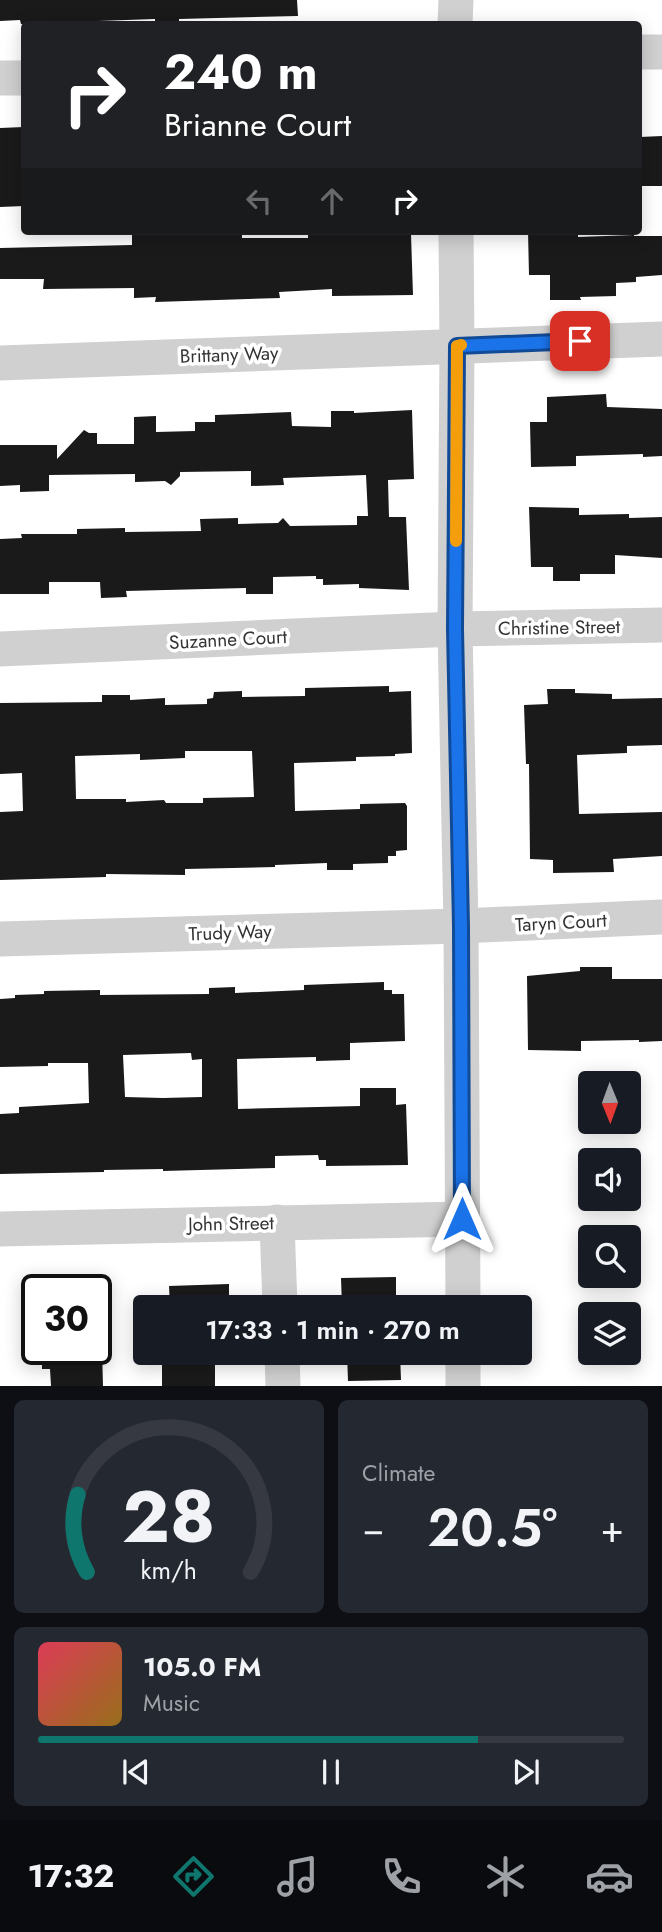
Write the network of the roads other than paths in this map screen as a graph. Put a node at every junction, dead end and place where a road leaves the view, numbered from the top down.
1 (456, 0) edge
2 (455, 21) edge
3 (642, 52) edge
4 (662, 52) edge
5 (0, 78) edge
6 (21, 78) edge
7 (456, 235) edge
8 (662, 339) edge
9 (457, 346) junction
10 (0, 363) edge
11 (662, 625) edge
12 (455, 629) junction
13 (0, 649) edge
14 (662, 917) edge
15 (461, 926) junction
16 (0, 939) edge
17 (462, 1219) junction
18 (277, 1222) junction
19 (0, 1229) edge
20 (280, 1295) edge
21 (463, 1295) edge
22 (282, 1365) edge
23 (463, 1365) edge
24 (283, 1386) edge
25 (463, 1386) edge

1 - 2 street
3 - 4 street
5 - 6 street
7 - 9 street
8 - 9 street, Brittany Way
9 - 10 street, Brittany Way
9 - 12 street
11 - 12 street, Christine Street
12 - 13 street, Suzanne Court
12 - 15 street
14 - 15 street, Taryn Court
15 - 16 street, Trudy Way
15 - 17 street
17 - 18 street, John Street
17 - 21 street
18 - 19 street, John Street
18 - 20 street
22 - 24 street
23 - 25 street

